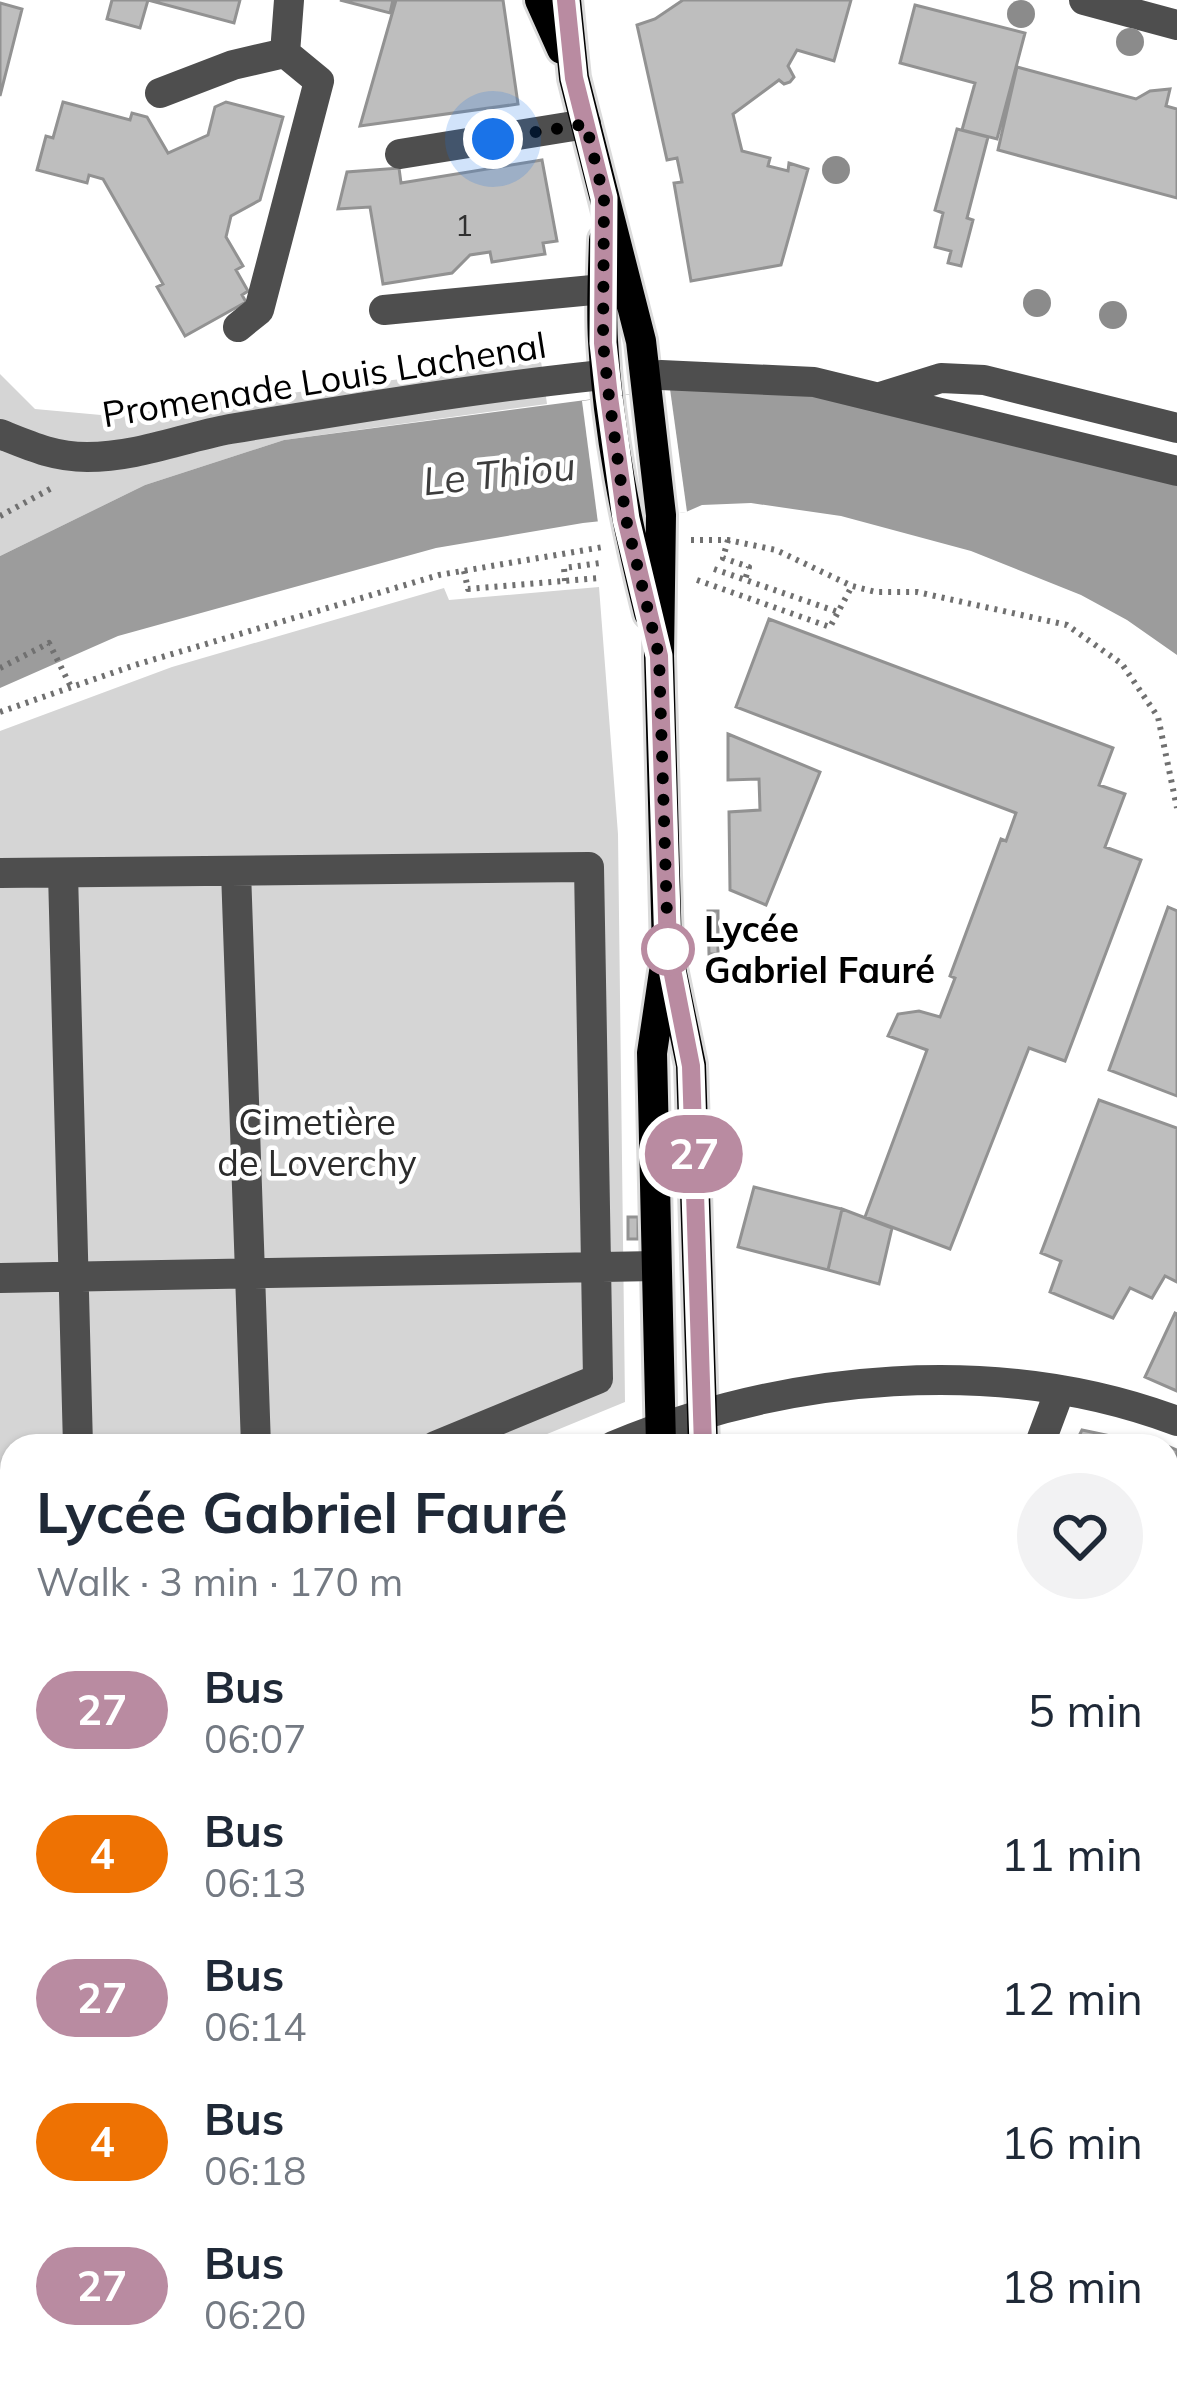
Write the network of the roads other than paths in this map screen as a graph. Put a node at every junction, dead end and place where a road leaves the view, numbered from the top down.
1 (289, 0) edge
2 (540, 0) edge
3 (566, 0) edge
4 (1084, 0) edge
5 (1171, 16) edge
6 (285, 53) junction
7 (574, 78) junction
8 (160, 93) dead end
9 (586, 124) junction
10 (400, 154) dead end
11 (604, 198) junction
12 (603, 289) junction
13 (384, 310) dead end
14 (238, 327) dead end
15 (654, 384) junction
16 (601, 387) junction
17 (877, 398) junction
18 (1177, 428) edge
19 (0, 434) edge
20 (1177, 471) edge
21 (659, 656) junction
22 (236, 871) junction
23 (0, 873) edge
24 (63, 873) junction
25 (668, 949) junction
26 (656, 1266) junction
27 (596, 1267) junction
28 (250, 1273) junction
29 (73, 1276) junction
30 (0, 1278) edge
31 (1060, 1390) junction
32 (702, 1414) junction
33 (1177, 1421) edge
34 (78, 1434) edge
35 (256, 1434) edge
36 (464, 1434) edge
37 (660, 1434) edge
38 (664, 1434) edge
39 (703, 1434) edge
40 (1044, 1434) edge

1 - 6 street
2 - 7 main road
3 - 7 main road
4 - 5 street
6 - 8 street
6 - 14 street
7 - 9 main road
9 - 10 street
9 - 11 main road
11 - 12 main road
11 - 15 main road
12 - 13 street
12 - 16 main road
15 - 17 street
15 - 21 main road
16 - 19 street, Promenade Louis Lachenal
16 - 21 main road
17 - 18 street
17 - 20 street
21 - 25 main road
22 - 24 street
22 - 27 street
22 - 28 street
23 - 24 street
24 - 29 street
25 - 26 main road
25 - 32 main road
26 - 27 street
26 - 37 main road
27 - 28 street
27 - 36 street
28 - 29 street
28 - 35 street
29 - 30 street
29 - 34 street
31 - 32 street
31 - 33 street
31 - 40 street
32 - 38 street
32 - 39 main road

